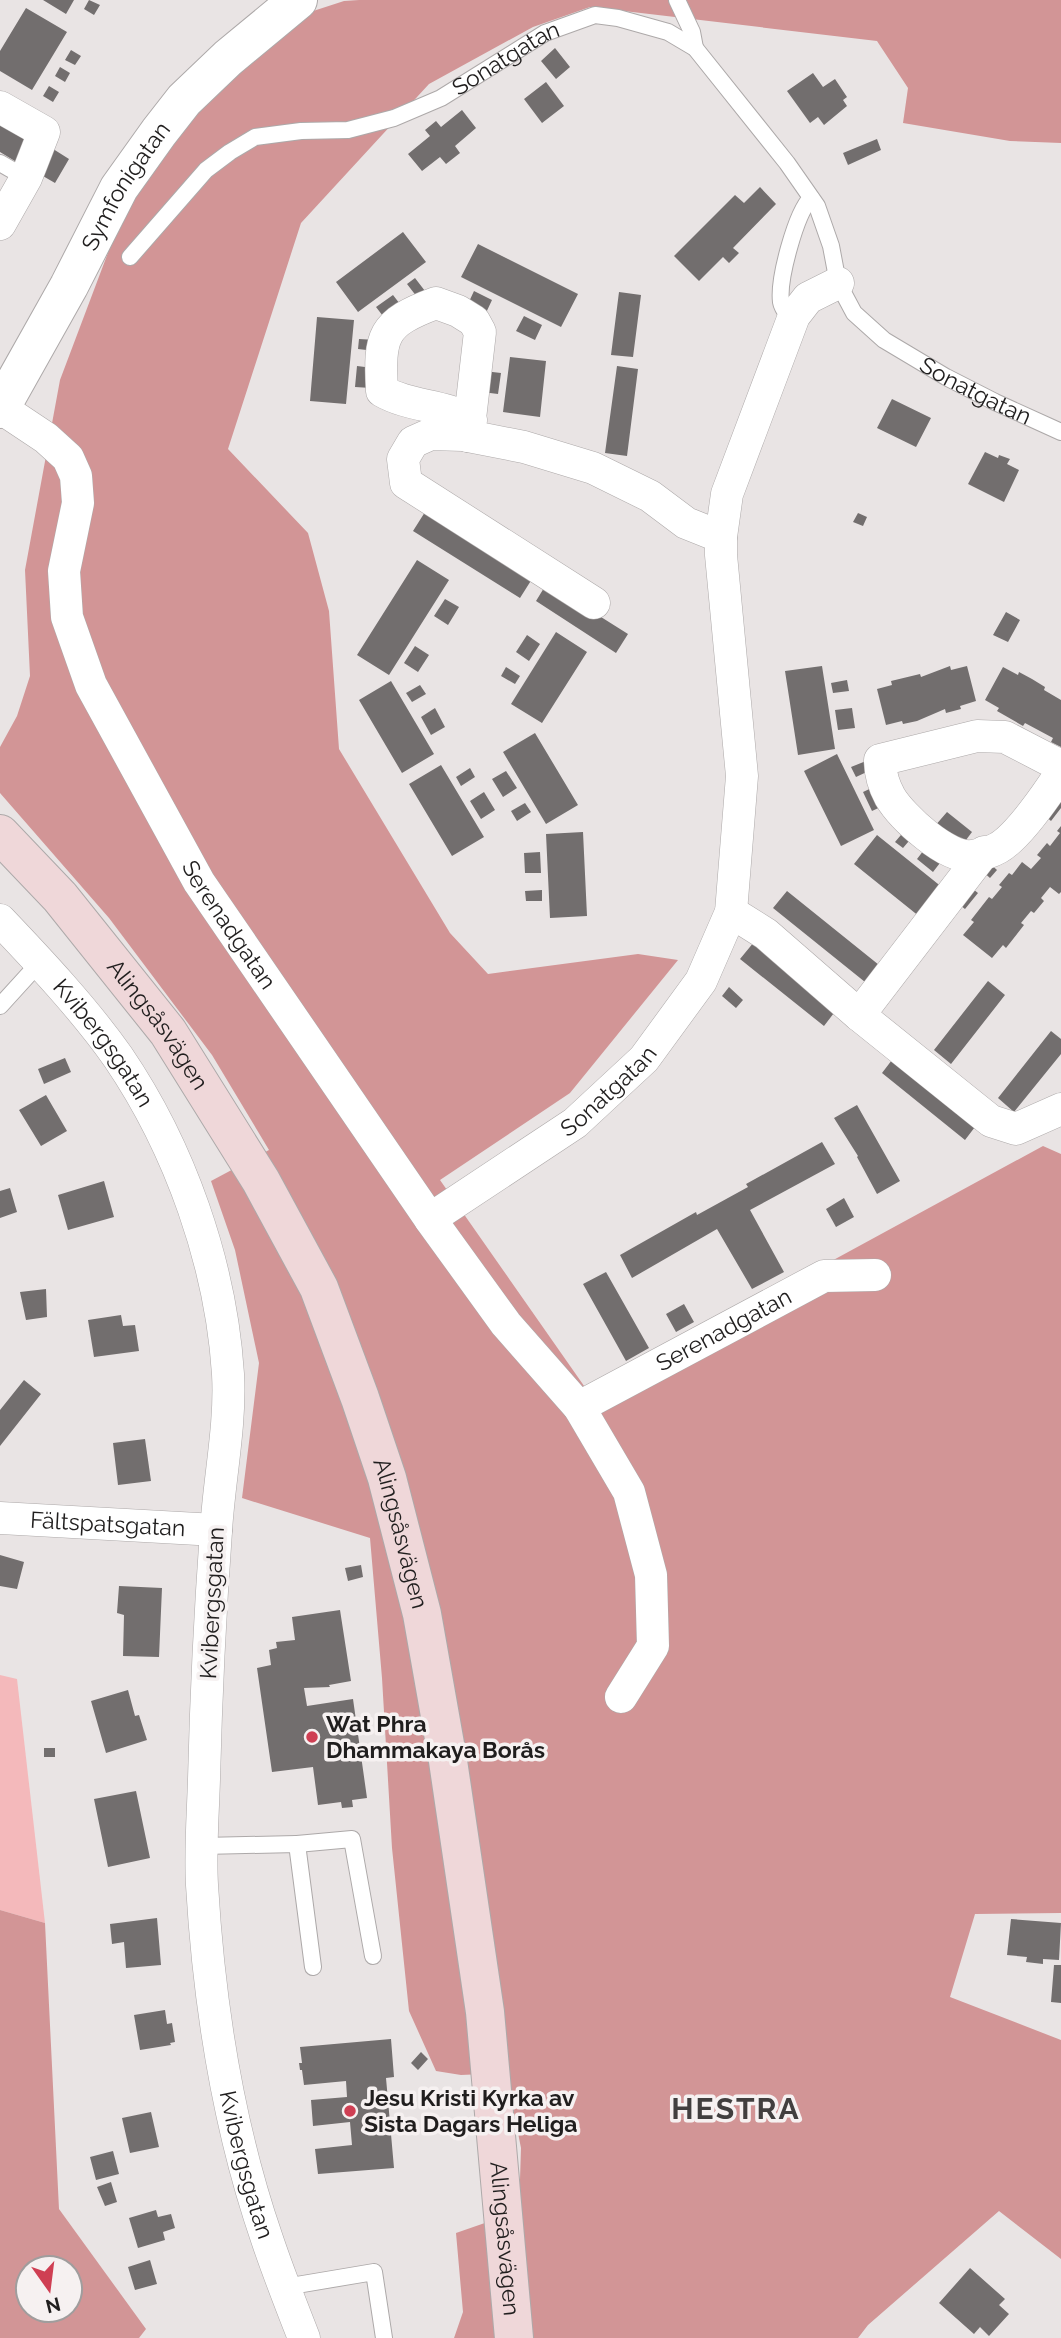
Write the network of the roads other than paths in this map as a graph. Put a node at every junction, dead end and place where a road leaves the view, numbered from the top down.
1 (298, 0) edge
2 (677, 0) edge
3 (695, 48) junction
4 (0, 107) edge
5 (13, 170) edge
6 (811, 198) junction
7 (0, 224) edge
8 (130, 257) dead end
9 (838, 283) junction
10 (792, 321) junction
11 (3, 399) edge
12 (1061, 432) edge
13 (721, 537) junction
14 (594, 603) dead end
15 (1061, 766) edge
16 (1061, 773) edge
17 (0, 834) edge
18 (984, 852) junction
19 (731, 912) junction
20 (0, 920) edge
21 (40, 962) junction
22 (0, 1006) edge
23 (859, 1015) junction
24 (1061, 1109) edge
25 (430, 1219) junction
26 (876, 1275) dead end
27 (579, 1407) junction
28 (0, 1518) edge
29 (216, 1530) junction
30 (621, 1697) dead end
31 (297, 1844) junction
32 (203, 1846) junction
33 (373, 1956) dead end
34 (313, 1966) dead end
35 (285, 2287) junction
36 (303, 2338) edge
37 (384, 2338) edge
38 (514, 2338) edge

1 - 11 street, Symfonigatan
2 - 3 lane
3 - 6 lane, Sonatgatan
3 - 8 lane, Sonatgatan
4 - 5 street
5 - 7 street
6 - 9 lane, Sonatgatan
6 - 10 lane
9 - 10 street, Sonatgatan
9 - 12 lane, Sonatgatan
10 - 13 street, Sonatgatan
11 - 25 street, Serenadgatan
13 - 14 street
13 - 19 street, Sonatgatan
15 - 18 street
16 - 18 street
17 - 38 main road, Alingsåsvägen
18 - 23 street
19 - 23 street
19 - 25 street, Sonatgatan
20 - 21 street, Kvibergsgatan
21 - 22 lane
21 - 29 street, Kvibergsgatan
23 - 24 street
25 - 27 street, Serenadgatan
26 - 27 street, Serenadgatan
27 - 30 street, Serenadgatan
28 - 29 street, Fältspatsgatan
29 - 32 street, Kvibergsgatan
31 - 32 lane
31 - 33 lane
31 - 34 lane
32 - 35 street, Kvibergsgatan
35 - 36 street, Kvibergsgatan
35 - 37 lane

